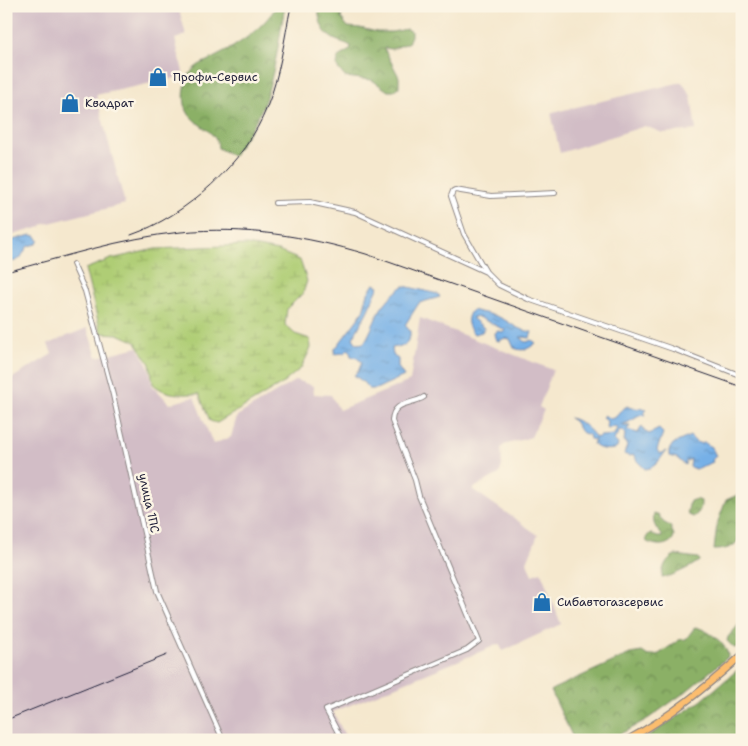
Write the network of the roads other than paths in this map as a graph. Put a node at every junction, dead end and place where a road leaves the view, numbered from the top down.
1 (555, 193) dead end
2 (274, 203) dead end
3 (73, 264) dead end
4 (486, 272) junction
5 (742, 376) edge
6 (424, 397) dead end
7 (742, 655) edge
8 (223, 740) edge
9 (342, 740) edge
10 (627, 740) edge

1 - 4 street
2 - 4 street
3 - 8 street, улица 1ПС
4 - 5 street
6 - 9 street
7 - 10 main road

